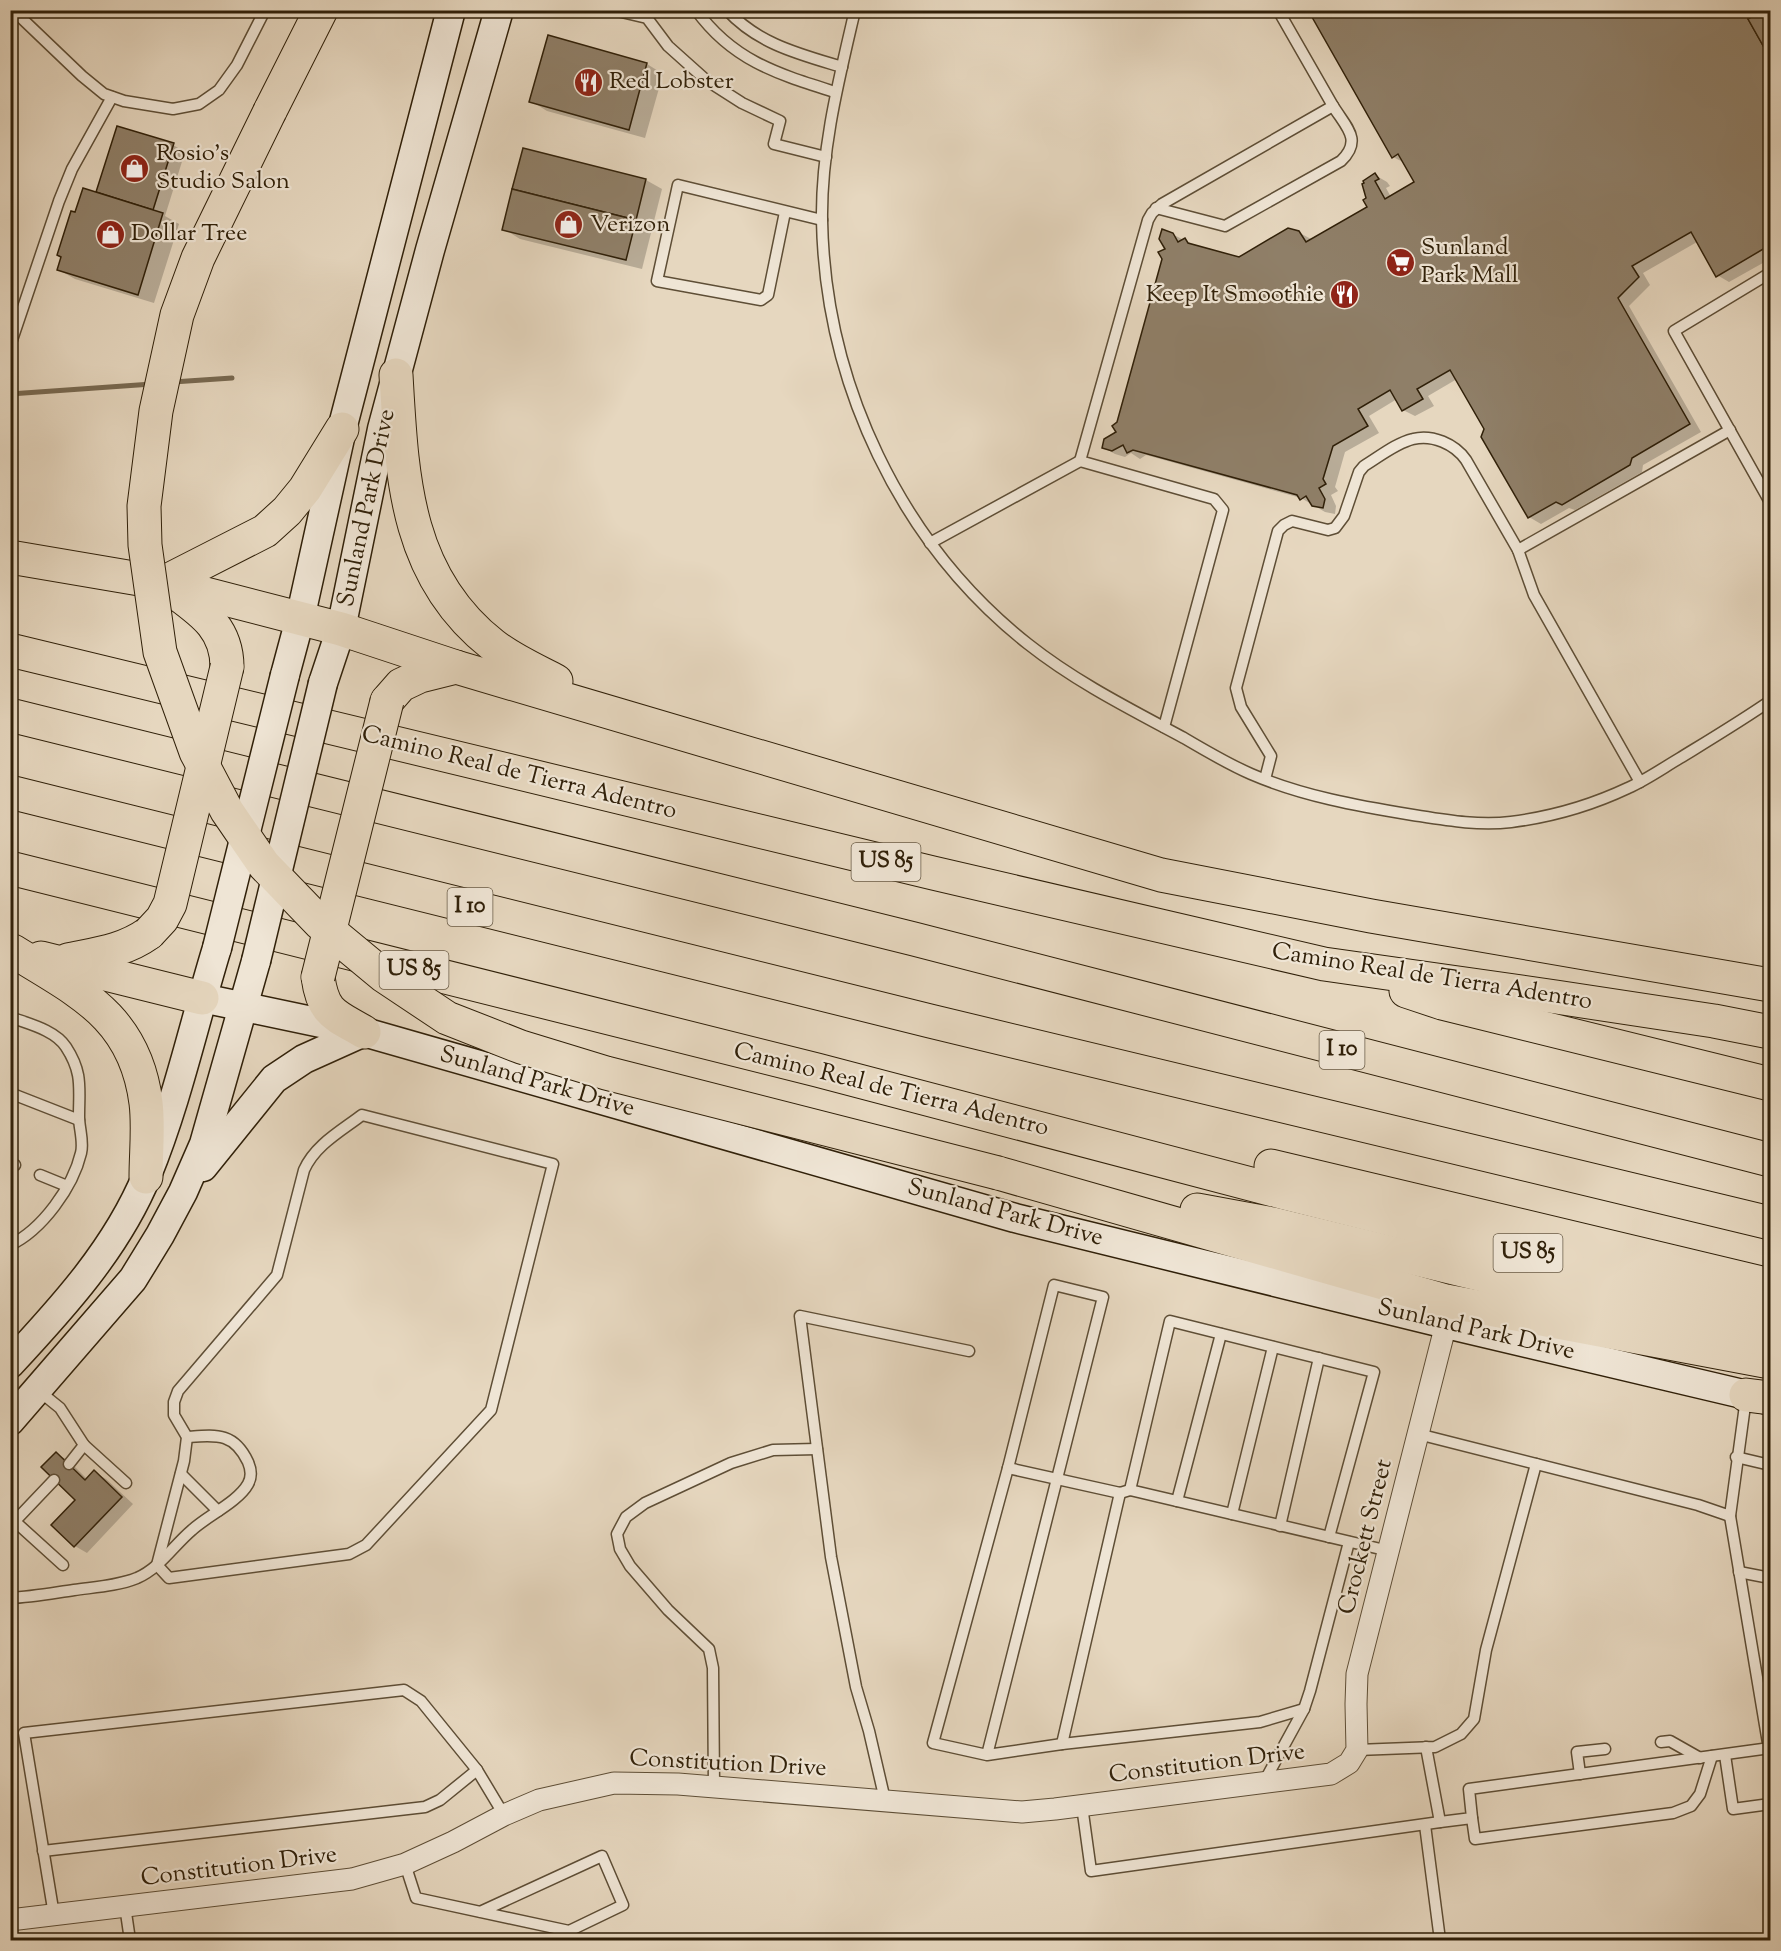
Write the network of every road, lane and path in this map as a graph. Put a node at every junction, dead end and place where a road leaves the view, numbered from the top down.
1 (13, 10) edge
2 (265, 10) edge
3 (321, 10) edge
4 (451, 10) edge
5 (499, 10) edge
6 (613, 10) edge
7 (696, 10) edge
8 (727, 10) edge
9 (855, 10) edge
10 (1278, 10) edge
11 (842, 67) junction
12 (835, 92) junction
13 (112, 97) junction
14 (1334, 106) junction
15 (826, 157) junction
16 (1156, 208) junction
17 (784, 212) junction
18 (822, 220) junction
19 (1770, 273) edge
20 (10, 346) edge
21 (396, 375) junction
22 (342, 429) junction
23 (1730, 430) junction
24 (1080, 461) junction
25 (1770, 502) edge
26 (930, 543) junction
27 (1518, 550) junction
28 (10, 557) edge
29 (163, 583) junction
30 (300, 619) junction
31 (341, 629) junction
32 (10, 650) edge
33 (456, 667) junction
34 (1770, 701) edge
35 (10, 715) edge
36 (619, 715) junction
37 (1164, 727) junction
38 (1264, 779) junction
39 (1640, 782) junction
40 (10, 792) edge
41 (10, 868) edge
42 (12, 951) edge
43 (1595, 954) junction
44 (60, 962) junction
45 (1324, 964) junction
46 (1770, 967) edge
47 (1770, 985) edge
48 (202, 998) junction
49 (243, 1008) junction
50 (10, 1017) edge
51 (364, 1032) junction
52 (1770, 1032) edge
53 (817, 1070) junction
54 (1770, 1084) edge
55 (10, 1093) edge
56 (79, 1120) junction
57 (1770, 1160) edge
58 (998, 1173) junction
59 (40, 1175) dead end
60 (146, 1177) junction
61 (67, 1186) junction
62 (183, 1192) junction
63 (1770, 1223) edge
64 (10, 1245) edge
65 (1770, 1285) edge
66 (1770, 1314) edge
67 (1446, 1324) junction
68 (1221, 1334) junction
69 (1770, 1340) edge
70 (1274, 1347) junction
71 (969, 1351) dead end
72 (1319, 1358) junction
73 (1770, 1362) edge
74 (10, 1364) edge
75 (38, 1390) junction
76 (1762, 1398) edge
77 (10, 1421) edge
78 (1418, 1434) junction
79 (187, 1437) junction
80 (84, 1445) junction
81 (817, 1449) junction
82 (1736, 1457) junction
83 (69, 1464) dead end
84 (1536, 1464) junction
85 (1770, 1465) edge
86 (1008, 1468) junction
87 (181, 1474) junction
88 (1058, 1479) junction
89 (54, 1480) dead end
90 (126, 1484) dead end
91 (1125, 1492) junction
92 (1177, 1501) junction
93 (218, 1511) junction
94 (1232, 1514) junction
95 (1730, 1515) junction
96 (13, 1519) edge
97 (1280, 1526) junction
98 (1329, 1537) junction
99 (1349, 1542) junction
100 (1389, 1551) junction
101 (63, 1565) dead end
102 (157, 1565) junction
103 (1739, 1572) junction
104 (1770, 1578) edge
105 (10, 1598) edge
106 (1766, 1703) edge
107 (1304, 1709) junction
108 (1661, 1742) dead end
109 (1062, 1744) junction
110 (1426, 1748) junction
111 (1770, 1748) edge
112 (1605, 1749) dead end
113 (987, 1755) junction
114 (1725, 1755) junction
115 (1353, 1757) junction
116 (1706, 1757) junction
117 (477, 1770) junction
118 (1580, 1774) junction
119 (1264, 1782) junction
120 (714, 1786) junction
121 (885, 1800) junction
122 (1770, 1804) edge
123 (1082, 1806) junction
124 (504, 1815) junction
125 (1472, 1818) junction
126 (1440, 1822) junction
127 (1425, 1825) junction
128 (43, 1851) junction
129 (405, 1864) junction
130 (125, 1906) junction
131 (480, 1912) junction
132 (54, 1914) junction
133 (10, 1920) edge
134 (130, 1941) edge
135 (1440, 1941) edge

1 - 13 lane
2 - 13 lane
3 - 58 highway, bridge
4 - 22 main road, Sunland Park Drive
5 - 21 main road, Sunland Park Drive
6 - 15 lane
7 - 12 lane
8 - 11 lane
9 - 11 lane
10 - 14 lane
11 - 12 lane
12 - 15 lane
13 - 20 lane
14 - 16 lane
14 - 16 lane
15 - 18 lane
16 - 24 lane
17 - 17 lane
17 - 18 lane
18 - 26 lane
19 - 23 lane
21 - 31 main road, Sunland Park Drive
21 - 36 highway
22 - 29 highway
22 - 30 main road, Sunland Park Drive
23 - 25 lane
23 - 27 lane
24 - 26 lane
24 - 37 lane
26 - 37 lane
27 - 38 lane
27 - 39 lane
28 - 29 highway
29 - 30 highway
29 - 44 highway, bridge
30 - 31 highway
30 - 48 main road, Sunland Park Drive, bridge
31 - 33 highway
31 - 49 main road, Sunland Park Drive, bridge
32 - 45 highway, Camino Real de Tierra Adentro / US 85
33 - 36 highway
33 - 51 highway, bridge
34 - 39 lane
35 - 57 highway, I 10
36 - 43 highway
37 - 38 lane
38 - 39 lane
40 - 63 highway, I 10
41 - 53 highway, Camino Real de Tierra Adentro / US 85
42 - 44 highway
42 - 60 highway
43 - 46 highway
43 - 47 highway
44 - 48 highway
45 - 52 highway, Camino Real de Tierra Adentro / US 85
45 - 54 highway
48 - 49 main road, Sunland Park Drive
48 - 60 main road, Sunland Park Drive
49 - 51 main road, Sunland Park Drive
49 - 62 main road, Sunland Park Drive
50 - 56 lane
51 - 62 main road
51 - 67 main road, Sunland Park Drive
53 - 65 highway
53 - 66 highway, Camino Real de Tierra Adentro / US 85
55 - 56 lane
56 - 61 lane
58 - 69 highway
58 - 73 highway
59 - 61 lane
60 - 74 main road, Sunland Park Drive
61 - 64 lane
62 - 75 main road, Sunland Park Drive
67 - 76 main road, Sunland Park Drive
67 - 78 street, Crockett Street
68 - 70 lane
68 - 91 lane
68 - 92 lane
70 - 72 lane
70 - 94 lane
71 - 81 lane
72 - 97 lane
72 - 98 lane
75 - 77 main road, Sunland Park Drive
75 - 80 lane
76 - 82 lane
78 - 84 lane
78 - 100 street, Crockett Street
79 - 87 lane
79 - 93 lane
79 - 102 lane
80 - 83 lane
80 - 90 lane
81 - 120 lane
81 - 121 lane
82 - 85 lane
82 - 95 lane
84 - 95 lane
84 - 110 lane
86 - 88 lane
86 - 88 lane
86 - 113 lane
87 - 93 lane
87 - 102 lane
88 - 91 lane
88 - 113 lane
89 - 96 lane
91 - 92 lane
91 - 109 lane
92 - 94 lane
93 - 102 lane
94 - 97 lane
95 - 103 lane
96 - 101 lane
97 - 98 lane
98 - 99 lane
99 - 100 lane
99 - 107 lane
100 - 115 street, Crockett Street
102 - 105 lane
103 - 104 lane
103 - 106 lane
106 - 111 lane
107 - 109 lane
107 - 119 lane
108 - 116 lane
109 - 113 lane
110 - 115 lane
110 - 126 lane
111 - 114 lane
112 - 118 lane
114 - 116 lane
114 - 122 lane
115 - 119 street, Constitution Drive
116 - 118 lane
116 - 125 lane
117 - 124 lane
117 - 128 lane
117 - 128 lane
118 - 125 lane
119 - 123 street, Constitution Drive
120 - 121 street, Constitution Drive
120 - 124 street, Constitution Drive
121 - 123 street, Constitution Drive
123 - 127 lane
124 - 129 street, Constitution Drive
125 - 126 lane
126 - 127 lane
127 - 135 lane
128 - 132 lane
129 - 130 street, Constitution Drive
129 - 131 lane
130 - 132 street, Constitution Drive
130 - 134 lane
131 - 131 lane
132 - 133 street, Constitution Drive

